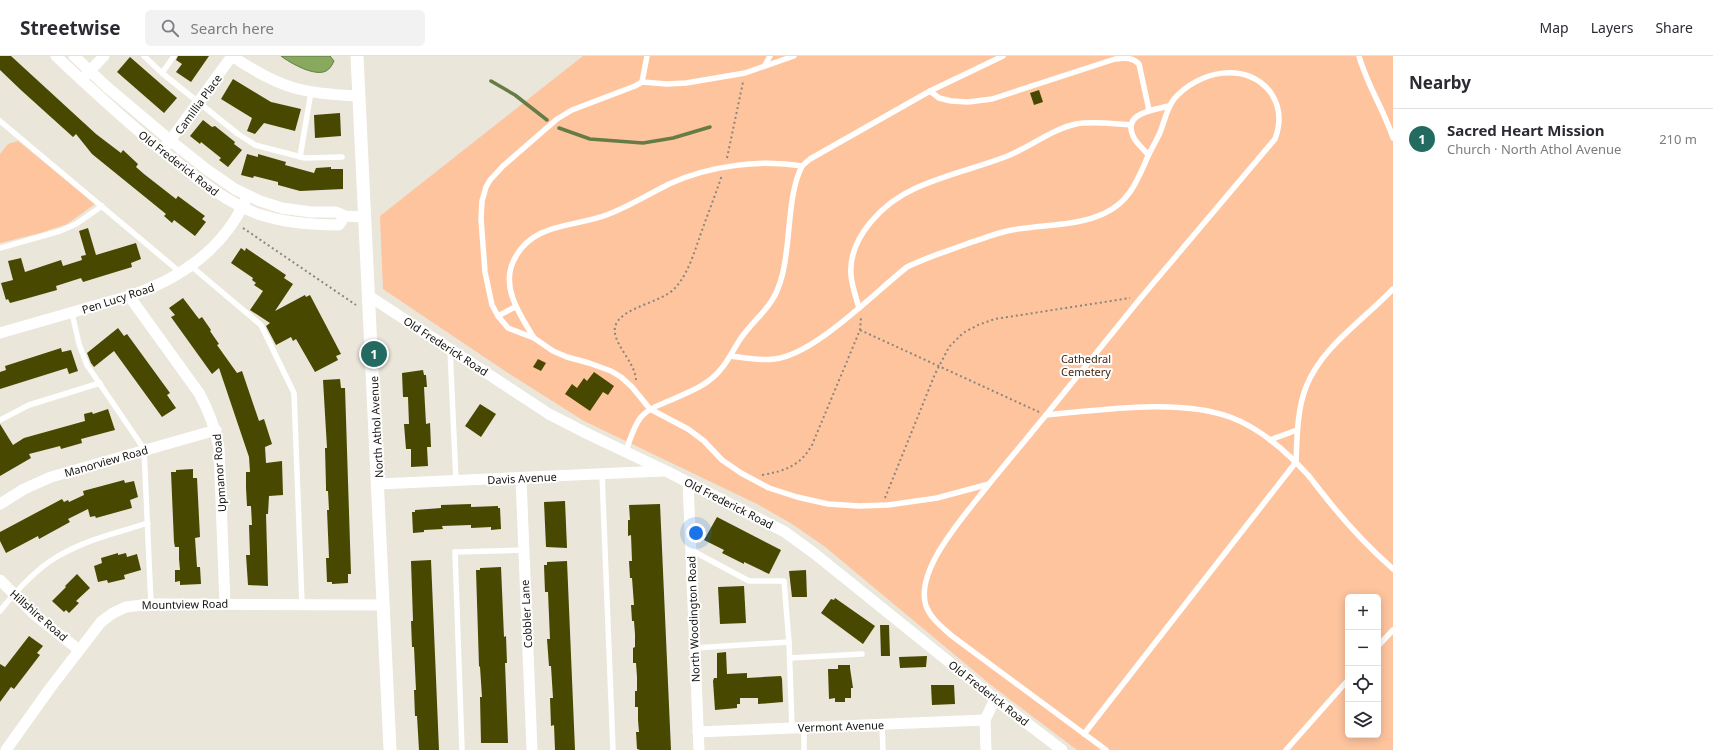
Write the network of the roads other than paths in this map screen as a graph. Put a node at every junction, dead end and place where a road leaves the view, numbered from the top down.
1 (56, 56) edge
2 (74, 56) edge
3 (104, 56) edge
4 (144, 56) edge
5 (174, 56) edge
6 (232, 56) edge
7 (357, 56) edge
8 (647, 56) edge
9 (770, 56) edge
10 (794, 56) edge
11 (1003, 56) edge
12 (1359, 56) edge
13 (765, 65) junction
14 (90, 71) junction
15 (162, 73) junction
16 (81, 80) junction
17 (642, 82) junction
18 (930, 91) junction
19 (311, 92) junction
20 (359, 96) junction
21 (199, 103) junction
22 (1169, 106) junction
23 (1149, 110) junction
24 (0, 122) edge
25 (1131, 125) junction
26 (1393, 138) edge
27 (171, 141) junction
28 (162, 151) junction
29 (1148, 155) junction
30 (342, 157) dead end
31 (300, 158) junction
32 (802, 166) junction
33 (248, 196) junction
34 (102, 206) junction
35 (243, 207) junction
36 (345, 216) junction
37 (363, 217) junction
38 (0, 248) edge
39 (191, 266) junction
40 (181, 273) junction
41 (1393, 289) edge
42 (129, 296) junction
43 (369, 296) junction
44 (515, 307) junction
45 (859, 308) junction
46 (72, 313) junction
47 (498, 316) junction
48 (0, 333) edge
49 (534, 338) junction
50 (450, 349) junction
51 (731, 356) junction
52 (100, 383) junction
53 (650, 409) junction
54 (1046, 415) junction
55 (0, 420) edge
56 (216, 430) junction
57 (1297, 430) junction
58 (1270, 440) junction
59 (144, 449) junction
60 (625, 453) junction
61 (1296, 462) junction
62 (666, 471) junction
63 (602, 474) junction
64 (521, 478) junction
65 (456, 481) junction
66 (688, 482) junction
67 (379, 484) junction
68 (989, 484) junction
69 (0, 504) edge
70 (148, 524) junction
71 (523, 550) junction
72 (690, 550) junction
73 (1393, 569) edge
74 (0, 580) edge
75 (14, 594) junction
76 (151, 604) junction
77 (225, 604) junction
78 (302, 604) junction
79 (384, 605) junction
80 (0, 611) edge
81 (1393, 630) edge
82 (789, 642) junction
83 (1381, 643) edge
84 (695, 648) junction
85 (80, 650) junction
86 (862, 654) dead end
87 (790, 658) junction
88 (1345, 683) edge
89 (995, 699) junction
90 (985, 720) junction
91 (882, 724) junction
92 (798, 728) junction
93 (698, 732) junction
94 (1084, 734) junction
95 (6, 750) edge
96 (390, 750) edge
97 (462, 750) edge
98 (532, 750) edge
99 (613, 750) edge
100 (699, 750) edge
101 (804, 750) edge
102 (882, 750) edge
103 (986, 750) edge
104 (1062, 750) edge
105 (1106, 750) edge
106 (1286, 750) edge

1 - 16 street, Old Frederick Road
2 - 14 street, Old Frederick Road
3 - 14 street
4 - 15 lane
5 - 15 lane
6 - 19 street
6 - 21 street, Camillia Place
7 - 20 street, North Athol Avenue
8 - 17 lane
9 - 13 lane
10 - 13 lane
11 - 18 lane
12 - 26 lane
13 - 17 lane
14 - 16 street
14 - 27 street, Old Frederick Road
15 - 21 lane
16 - 28 street, Old Frederick Road
17 - 47 lane
18 - 23 lane
18 - 32 lane
19 - 20 street
19 - 31 lane
20 - 37 street, North Athol Avenue
21 - 27 street, Camillia Place
21 - 31 lane
22 - 23 lane
22 - 29 lane
22 - 54 lane
23 - 25 lane
24 - 34 lane
25 - 29 lane
25 - 45 lane
27 - 28 street, Camillia Place
27 - 33 street, Old Frederick Road
28 - 35 street, Old Frederick Road
29 - 45 lane
30 - 31 lane
32 - 44 lane
32 - 51 lane
33 - 35 street, Pen Lucy Road
33 - 36 street, Old Frederick Road
34 - 38 lane
34 - 40 lane
35 - 36 street, Old Frederick Road
35 - 39 street, Pen Lucy Road
36 - 37 street, Old Frederick Road
37 - 43 street, North Athol Avenue
39 - 40 street, Pen Lucy Road
39 - 78 lane
40 - 42 street, Pen Lucy Road
41 - 57 lane
42 - 46 street, Pen Lucy Road
42 - 56 street, Upmanor Road
43 - 50 street, Old Frederick Road
43 - 67 street, North Athol Avenue
44 - 47 lane
44 - 49 lane
45 - 51 lane
46 - 48 street, Pen Lucy Road
46 - 52 lane
47 - 49 lane
49 - 53 lane
50 - 60 street, Old Frederick Road
50 - 65 lane
51 - 53 lane
52 - 55 lane
52 - 59 lane
53 - 60 lane
53 - 68 lane
54 - 58 lane
54 - 68 lane
56 - 59 street, Manorview Road
56 - 77 street, Upmanor Road
57 - 58 lane
57 - 61 lane
58 - 61 lane
59 - 69 street, Manorview Road
59 - 70 lane
60 - 62 street, Old Frederick Road
61 - 73 lane
61 - 94 lane
62 - 63 street, Davis Avenue
62 - 66 street, Old Frederick Road
63 - 64 street, Davis Avenue
63 - 99 lane
64 - 65 street, Davis Avenue
64 - 71 street, Cobbler Lane
65 - 67 street, Davis Avenue
66 - 72 street, North Woodington Road
66 - 89 street, Old Frederick Road
67 - 79 street, North Athol Avenue
68 - 94 lane
70 - 75 lane
70 - 76 lane
71 - 97 lane
71 - 98 street, Cobbler Lane
72 - 82 lane
72 - 84 street, North Woodington Road
74 - 75 street, Hillshire Road
75 - 80 lane
75 - 85 street, Hillshire Road
76 - 77 street, Mountview Road
76 - 85 street, Mountview Road
77 - 78 street, Mountview Road
78 - 79 street, Mountview Road
79 - 96 street, North Athol Avenue
81 - 83 lane
82 - 84 lane
82 - 87 lane
84 - 93 street, North Woodington Road
85 - 95 street, Mountview Road
86 - 87 lane
87 - 92 lane
88 - 106 lane
89 - 90 street
89 - 104 street, Old Frederick Road
90 - 91 street, Vermont Avenue
90 - 103 street
91 - 92 street, Vermont Avenue
91 - 102 lane
92 - 93 street, Vermont Avenue
92 - 101 lane
93 - 100 street, North Woodington Road
94 - 105 lane

